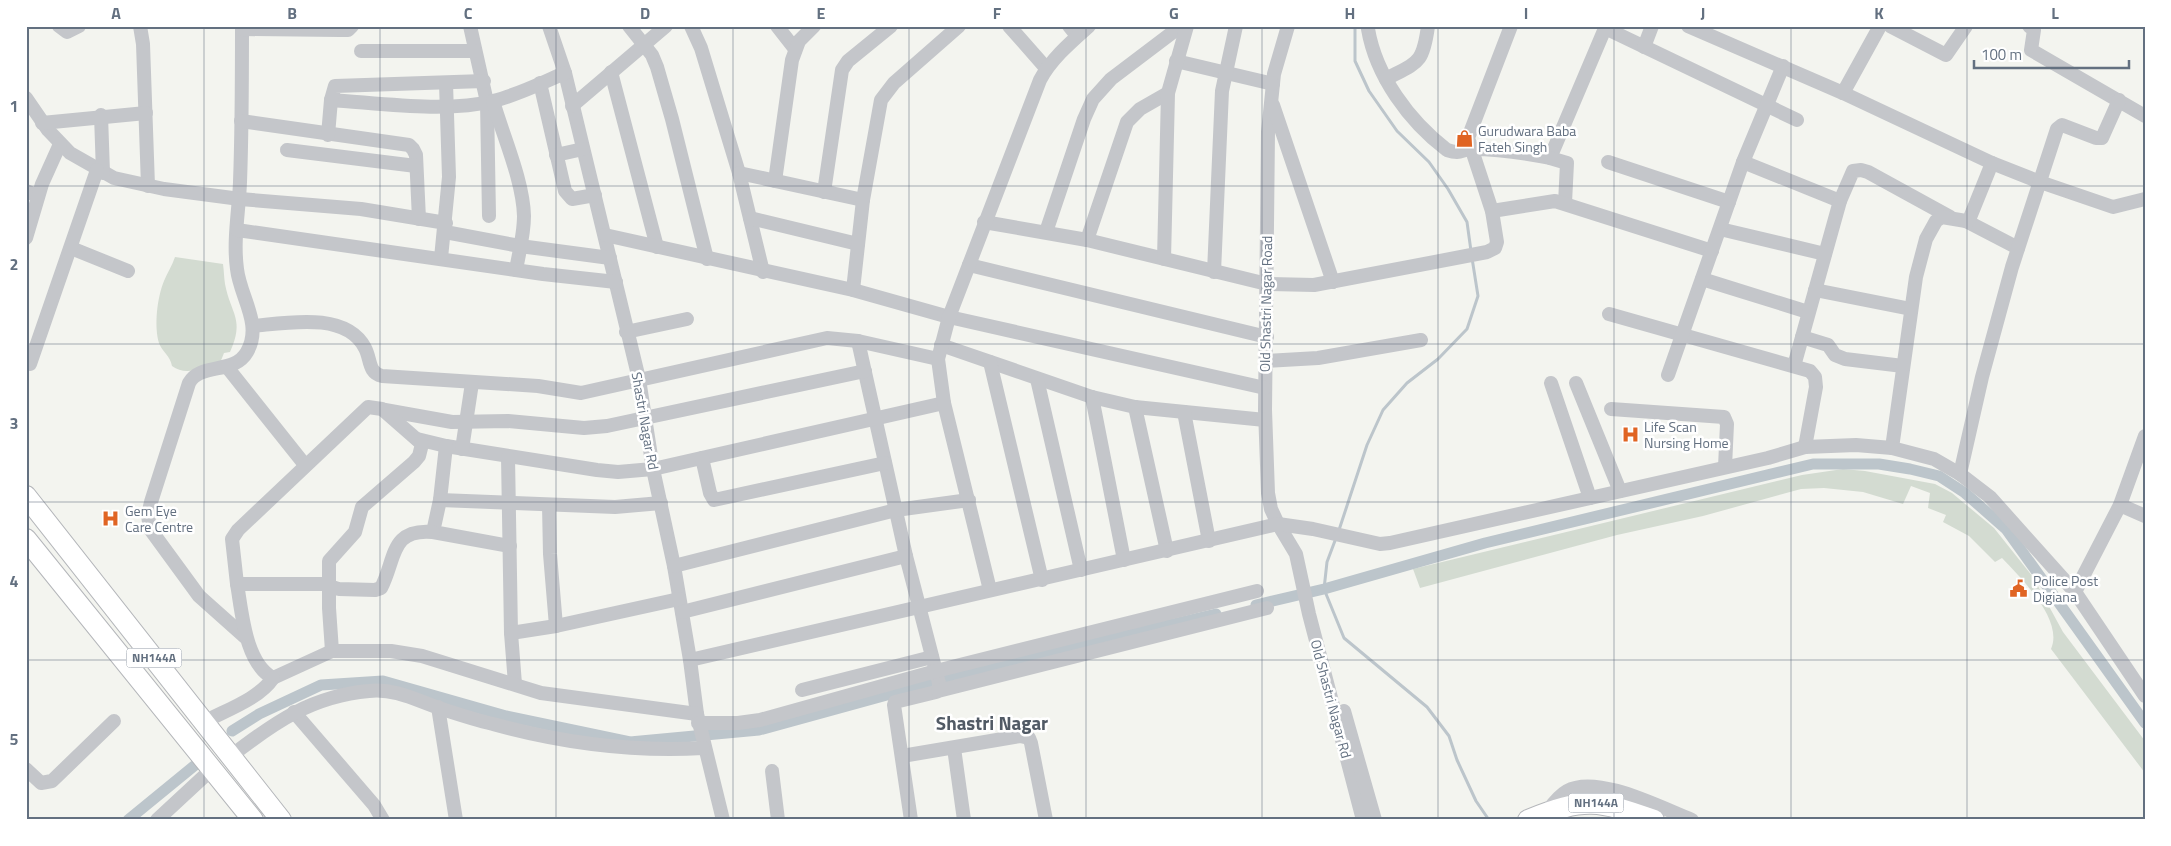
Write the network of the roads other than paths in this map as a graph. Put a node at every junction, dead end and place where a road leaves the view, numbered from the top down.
1 (59, 26) edge
2 (79, 26) edge
3 (140, 26) edge
4 (352, 26) edge
5 (470, 26) edge
6 (549, 26) edge
7 (629, 26) edge
8 (666, 26) edge
9 (691, 26) edge
10 (777, 26) edge
11 (814, 26) edge
12 (891, 26) edge
13 (960, 26) edge
14 (1009, 26) edge
15 (1089, 26) edge
16 (1181, 26) edge
17 (1187, 26) edge
18 (1236, 26) edge
19 (1288, 26) edge
20 (1428, 26) edge
21 (1511, 26) edge
22 (1652, 26) edge
23 (1688, 26) edge
24 (1880, 26) edge
25 (1890, 26) edge
26 (1966, 26) edge
27 (2029, 26) edge
28 (242, 27) edge
29 (1605, 27) edge
30 (1368, 29) dead end
31 (1073, 31) edge
32 (644, 44) junction
33 (1644, 46) junction
34 (795, 49) junction
35 (361, 51) dead end
36 (475, 51) junction
37 (1176, 61) junction
38 (1782, 66) junction
39 (1046, 68) junction
40 (611, 72) junction
41 (565, 73) junction
42 (1225, 73) junction
43 (1386, 79) junction
44 (484, 81) junction
45 (446, 83) junction
46 (540, 83) junction
47 (1273, 84) junction
48 (1168, 93) junction
49 (1844, 93) junction
50 (26, 98) edge
51 (1271, 99) junction
52 (331, 100) junction
53 (2119, 100) junction
54 (490, 102) junction
55 (1765, 104) junction
56 (447, 106) junction
57 (572, 106) junction
58 (146, 112) junction
59 (101, 116) junction
60 (2145, 116) edge
61 (1797, 120) dead end
62 (240, 121) junction
63 (42, 123) junction
64 (328, 135) junction
65 (60, 144) junction
66 (583, 149) junction
67 (1470, 149) junction
68 (287, 150) dead end
69 (556, 155) junction
70 (1550, 158) junction
71 (1608, 162) dead end
72 (1743, 162) junction
73 (1992, 163) junction
74 (416, 166) junction
75 (100, 172) junction
76 (739, 173) junction
77 (775, 181) junction
78 (2040, 182) junction
79 (148, 186) junction
80 (824, 192) junction
81 (32, 194) edge
82 (595, 195) junction
83 (240, 199) junction
84 (863, 200) junction
85 (2145, 200) edge
86 (1840, 201) junction
87 (1729, 202) junction
88 (1566, 203) junction
89 (1492, 211) junction
90 (489, 216) dead end
91 (1950, 217) junction
92 (750, 218) junction
93 (419, 219) junction
94 (1966, 221) junction
95 (984, 222) junction
96 (445, 227) junction
97 (1720, 229) junction
98 (237, 230) junction
99 (1046, 232) junction
100 (605, 235) junction
101 (26, 238) edge
102 (1087, 240) junction
103 (858, 244) junction
104 (658, 247) junction
105 (70, 248) junction
106 (2018, 248) junction
107 (1712, 251) junction
108 (1825, 254) junction
109 (442, 258) junction
110 (518, 258) junction
111 (707, 258) junction
112 (1164, 259) junction
113 (969, 265) junction
114 (128, 271) dead end
115 (613, 271) junction
116 (764, 272) junction
117 (1214, 272) junction
118 (1702, 279) junction
119 (1333, 282) junction
120 (1267, 284) junction
121 (852, 290) junction
122 (1814, 290) junction
123 (1911, 309) junction
124 (1808, 312) junction
125 (1609, 314) dead end
126 (949, 317) junction
127 (687, 319) dead end
128 (253, 326) junction
129 (626, 332) junction
130 (1680, 336) junction
131 (1267, 337) junction
132 (1802, 337) junction
133 (1421, 340) dead end
134 (858, 341) junction
135 (939, 352) junction
136 (1266, 361) junction
137 (990, 362) junction
138 (30, 364) dead end
139 (1794, 366) junction
140 (1903, 366) junction
141 (226, 367) junction
142 (865, 370) junction
143 (1668, 375) dead end
144 (638, 379) junction
145 (1037, 379) junction
146 (472, 383) junction
147 (1551, 383) dead end
148 (1576, 383) dead end
149 (1265, 388) junction
150 (1092, 397) junction
151 (944, 402) junction
152 (1135, 407) junction
153 (382, 409) junction
154 (1611, 409) dead end
155 (1184, 412) junction
156 (647, 418) junction
157 (876, 418) junction
158 (1265, 420) junction
159 (466, 422) junction
160 (2145, 436) edge
161 (417, 439) junction
162 (446, 446) junction
163 (1805, 447) junction
164 (1892, 448) junction
165 (462, 449) junction
166 (508, 457) junction
167 (702, 458) junction
168 (885, 463) junction
169 (305, 465) junction
170 (1725, 467) junction
171 (653, 469) junction
172 (1960, 474) junction
173 (1620, 491) junction
174 (26, 496) edge
175 (1590, 498) junction
176 (440, 500) junction
177 (969, 500) junction
178 (508, 503) junction
179 (660, 503) junction
180 (549, 505) junction
181 (2120, 506) junction
182 (896, 510) junction
183 (2145, 516) edge
184 (1278, 524) junction
185 (433, 532) junction
186 (26, 539) edge
187 (1209, 542) junction
188 (510, 546) junction
189 (1167, 551) junction
190 (906, 556) junction
191 (1124, 560) junction
192 (674, 566) junction
193 (1081, 570) junction
194 (1304, 574) joint
195 (1042, 580) junction
196 (237, 584) junction
197 (329, 586) junction
198 (990, 590) junction
199 (1257, 591) dead end
200 (2075, 592) junction
201 (681, 605) junction
202 (918, 606) junction
203 (1267, 608) dead end
204 (556, 626) junction
205 (511, 633) junction
206 (246, 637) junction
207 (332, 651) junction
208 (1324, 656) junction
209 (690, 660) junction
210 (937, 676) junction
211 (273, 678) junction
212 (515, 684) junction
213 (2143, 689) edge
214 (802, 690) dead end
215 (438, 707) junction
216 (294, 712) junction
217 (114, 721) dead end
218 (204, 722) junction
219 (700, 731) junction
220 (954, 748) junction
221 (231, 756) junction
222 (902, 756) junction
223 (26, 769) edge
224 (212, 769) junction
225 (772, 771) dead end
226 (1537, 816) edge
227 (157, 820) edge
228 (253, 820) edge
229 (281, 820) edge
230 (383, 820) edge
231 (456, 820) edge
232 (723, 820) edge
233 (778, 820) edge
234 (911, 820) edge
235 (964, 820) edge
236 (1046, 820) edge
237 (1363, 820) edge
238 (1375, 820) edge
239 (1654, 820) edge
240 (1692, 820) edge

1 - 2 street
3 - 58 street
4 - 28 street
5 - 36 street
6 - 41 street, Shastri Nagar Rd
7 - 32 street
8 - 32 street
9 - 76 street
10 - 34 street
11 - 34 street
12 - 80 street
13 - 84 street
14 - 39 street
15 - 31 street
16 - 99 street
17 - 37 street
18 - 42 street
19 - 47 street, Old Shastri Nagar Road
20 - 43 street
21 - 67 street
22 - 33 street
23 - 38 street
24 - 49 street
25 - 26 street
27 - 53 street
28 - 62 street
29 - 33 street
29 - 70 street
30 - 43 street
31 - 39 street
32 - 40 street
32 - 111 street
33 - 55 street
34 - 77 street
35 - 36 street
36 - 44 street
37 - 42 street
37 - 48 street
38 - 49 street
38 - 55 street
39 - 95 street
40 - 57 street
40 - 104 street
41 - 46 street
41 - 57 street, Shastri Nagar Rd
42 - 47 street
42 - 117 street
43 - 67 street
44 - 45 street
44 - 54 street
45 - 52 street
45 - 56 street
46 - 54 street
46 - 69 street
47 - 51 street, Old Shastri Nagar Road
48 - 102 street
48 - 112 street
49 - 73 street
50 - 63 street
51 - 119 street
51 - 120 street, Old Shastri Nagar Road
52 - 56 street
52 - 64 street
53 - 60 street
53 - 78 street
54 - 56 street
54 - 90 street
54 - 110 street
55 - 61 street
55 - 72 street
56 - 96 street
57 - 66 street, Shastri Nagar Rd
58 - 59 street
58 - 79 street
59 - 63 street
59 - 75 street
62 - 64 street
62 - 83 street
63 - 65 street
64 - 74 street
65 - 75 street
65 - 81 street
66 - 69 street
66 - 82 street, Shastri Nagar Rd
67 - 70 street
67 - 89 street
68 - 74 street
69 - 82 street
70 - 88 street
71 - 87 street
72 - 86 street
72 - 87 street
73 - 78 street
73 - 94 street
74 - 93 street
75 - 79 street
75 - 105 street
76 - 77 street
76 - 92 street
77 - 80 street
78 - 85 street
78 - 106 street
79 - 83 street
80 - 84 street
81 - 101 street
82 - 100 street, Shastri Nagar Rd
83 - 93 street
83 - 98 street
84 - 103 street
86 - 91 street
86 - 108 street
87 - 97 street
88 - 89 street
88 - 107 street
89 - 119 street
91 - 94 street
91 - 123 street
92 - 103 street
92 - 116 street
93 - 96 street
94 - 106 street
95 - 99 street
95 - 113 street
96 - 109 street
96 - 110 street
97 - 107 street
97 - 108 street
98 - 109 street
98 - 128 street
99 - 102 street
100 - 104 street
100 - 115 street, Shastri Nagar Rd
102 - 112 street
103 - 121 street
104 - 111 street
105 - 114 street
105 - 138 street
106 - 172 street
107 - 118 street
108 - 122 street
109 - 110 street
110 - 115 street
110 - 115 street
111 - 116 street
112 - 117 street
113 - 126 street
113 - 131 street
115 - 129 street, Shastri Nagar Rd
116 - 121 street
117 - 120 street
118 - 124 street
118 - 130 street
119 - 120 street
120 - 131 street, Old Shastri Nagar Road
121 - 126 street
122 - 123 street
122 - 124 street
123 - 140 street
124 - 132 street
125 - 130 street
126 - 135 street
126 - 149 street
127 - 129 street
128 - 141 street
128 - 146 street
129 - 144 street, Shastri Nagar Rd
130 - 139 street
130 - 143 street
131 - 136 street, Old Shastri Nagar Road
132 - 139 street
132 - 140 street
133 - 136 street
134 - 135 street
134 - 142 street
134 - 144 street
135 - 137 street
135 - 151 street
136 - 149 street, Old Shastri Nagar Road
137 - 145 street
137 - 195 street
139 - 163 street
140 - 164 street
141 - 169 street
141 - 206 street
142 - 156 street
142 - 157 street
144 - 146 street
144 - 156 street, Shastri Nagar Rd
145 - 150 street
145 - 193 street
146 - 159 street
147 - 175 street
148 - 173 street
149 - 158 street, Old Shastri Nagar Road
150 - 152 street
150 - 191 street
151 - 157 street
151 - 177 street
152 - 155 street
152 - 189 street
153 - 159 street
153 - 161 street
153 - 169 street
154 - 170 street
155 - 158 street
155 - 187 street
156 - 159 street
156 - 171 street, Shastri Nagar Rd
157 - 167 street
157 - 168 street
158 - 184 street, Old Shastri Nagar Road
159 - 165 street
160 - 181 street
161 - 162 street
161 - 197 street
162 - 165 street
162 - 176 street
163 - 164 street
163 - 170 street
164 - 172 street
165 - 166 street
166 - 171 street
166 - 178 street
167 - 168 street
167 - 171 street
168 - 182 street
169 - 196 street
170 - 173 street
171 - 179 street, Shastri Nagar Rd
172 - 200 street
173 - 175 street
174 - 218 highway, NH144A
175 - 184 street
176 - 178 street
176 - 185 street
177 - 182 street
177 - 198 street
178 - 180 street
178 - 188 street
179 - 180 street
179 - 192 street, Shastri Nagar Rd
180 - 204 street
181 - 183 street
181 - 200 street
182 - 190 street
182 - 192 street
184 - 187 street
184 - 194 street, Old Shastri Nagar Road
185 - 188 street
185 - 197 street
186 - 224 highway, NH144A
187 - 189 street
188 - 205 street
189 - 191 street
190 - 201 street
190 - 202 street
191 - 193 street
192 - 201 street, Shastri Nagar Rd
193 - 195 street
194 - 208 street, Old Shastri Nagar Rd
195 - 198 street
196 - 197 street
196 - 206 street
197 - 207 street
198 - 202 street
199 - 210 street
200 - 213 street
201 - 204 street
201 - 209 street, Shastri Nagar Rd
202 - 209 street
202 - 210 street
203 - 210 street
204 - 205 street
205 - 212 street
206 - 211 street
207 - 211 street
207 - 212 street
208 - 237 street, Old Shastri Nagar Rd
208 - 238 street
209 - 219 street, Shastri Nagar Rd
210 - 214 street
210 - 219 street
210 - 222 street
211 - 218 street
212 - 219 street
215 - 216 street
215 - 219 street
215 - 231 street
216 - 221 street
216 - 230 street
217 - 223 street
218 - 221 highway, NH144A
219 - 232 street, Shastri Nagar Rd
220 - 222 street
220 - 235 street
220 - 236 street
221 - 229 highway, NH144A
222 - 234 street
224 - 227 street
224 - 228 highway, NH144A
225 - 233 street
226 - 239 highway, NH144A
226 - 240 street

